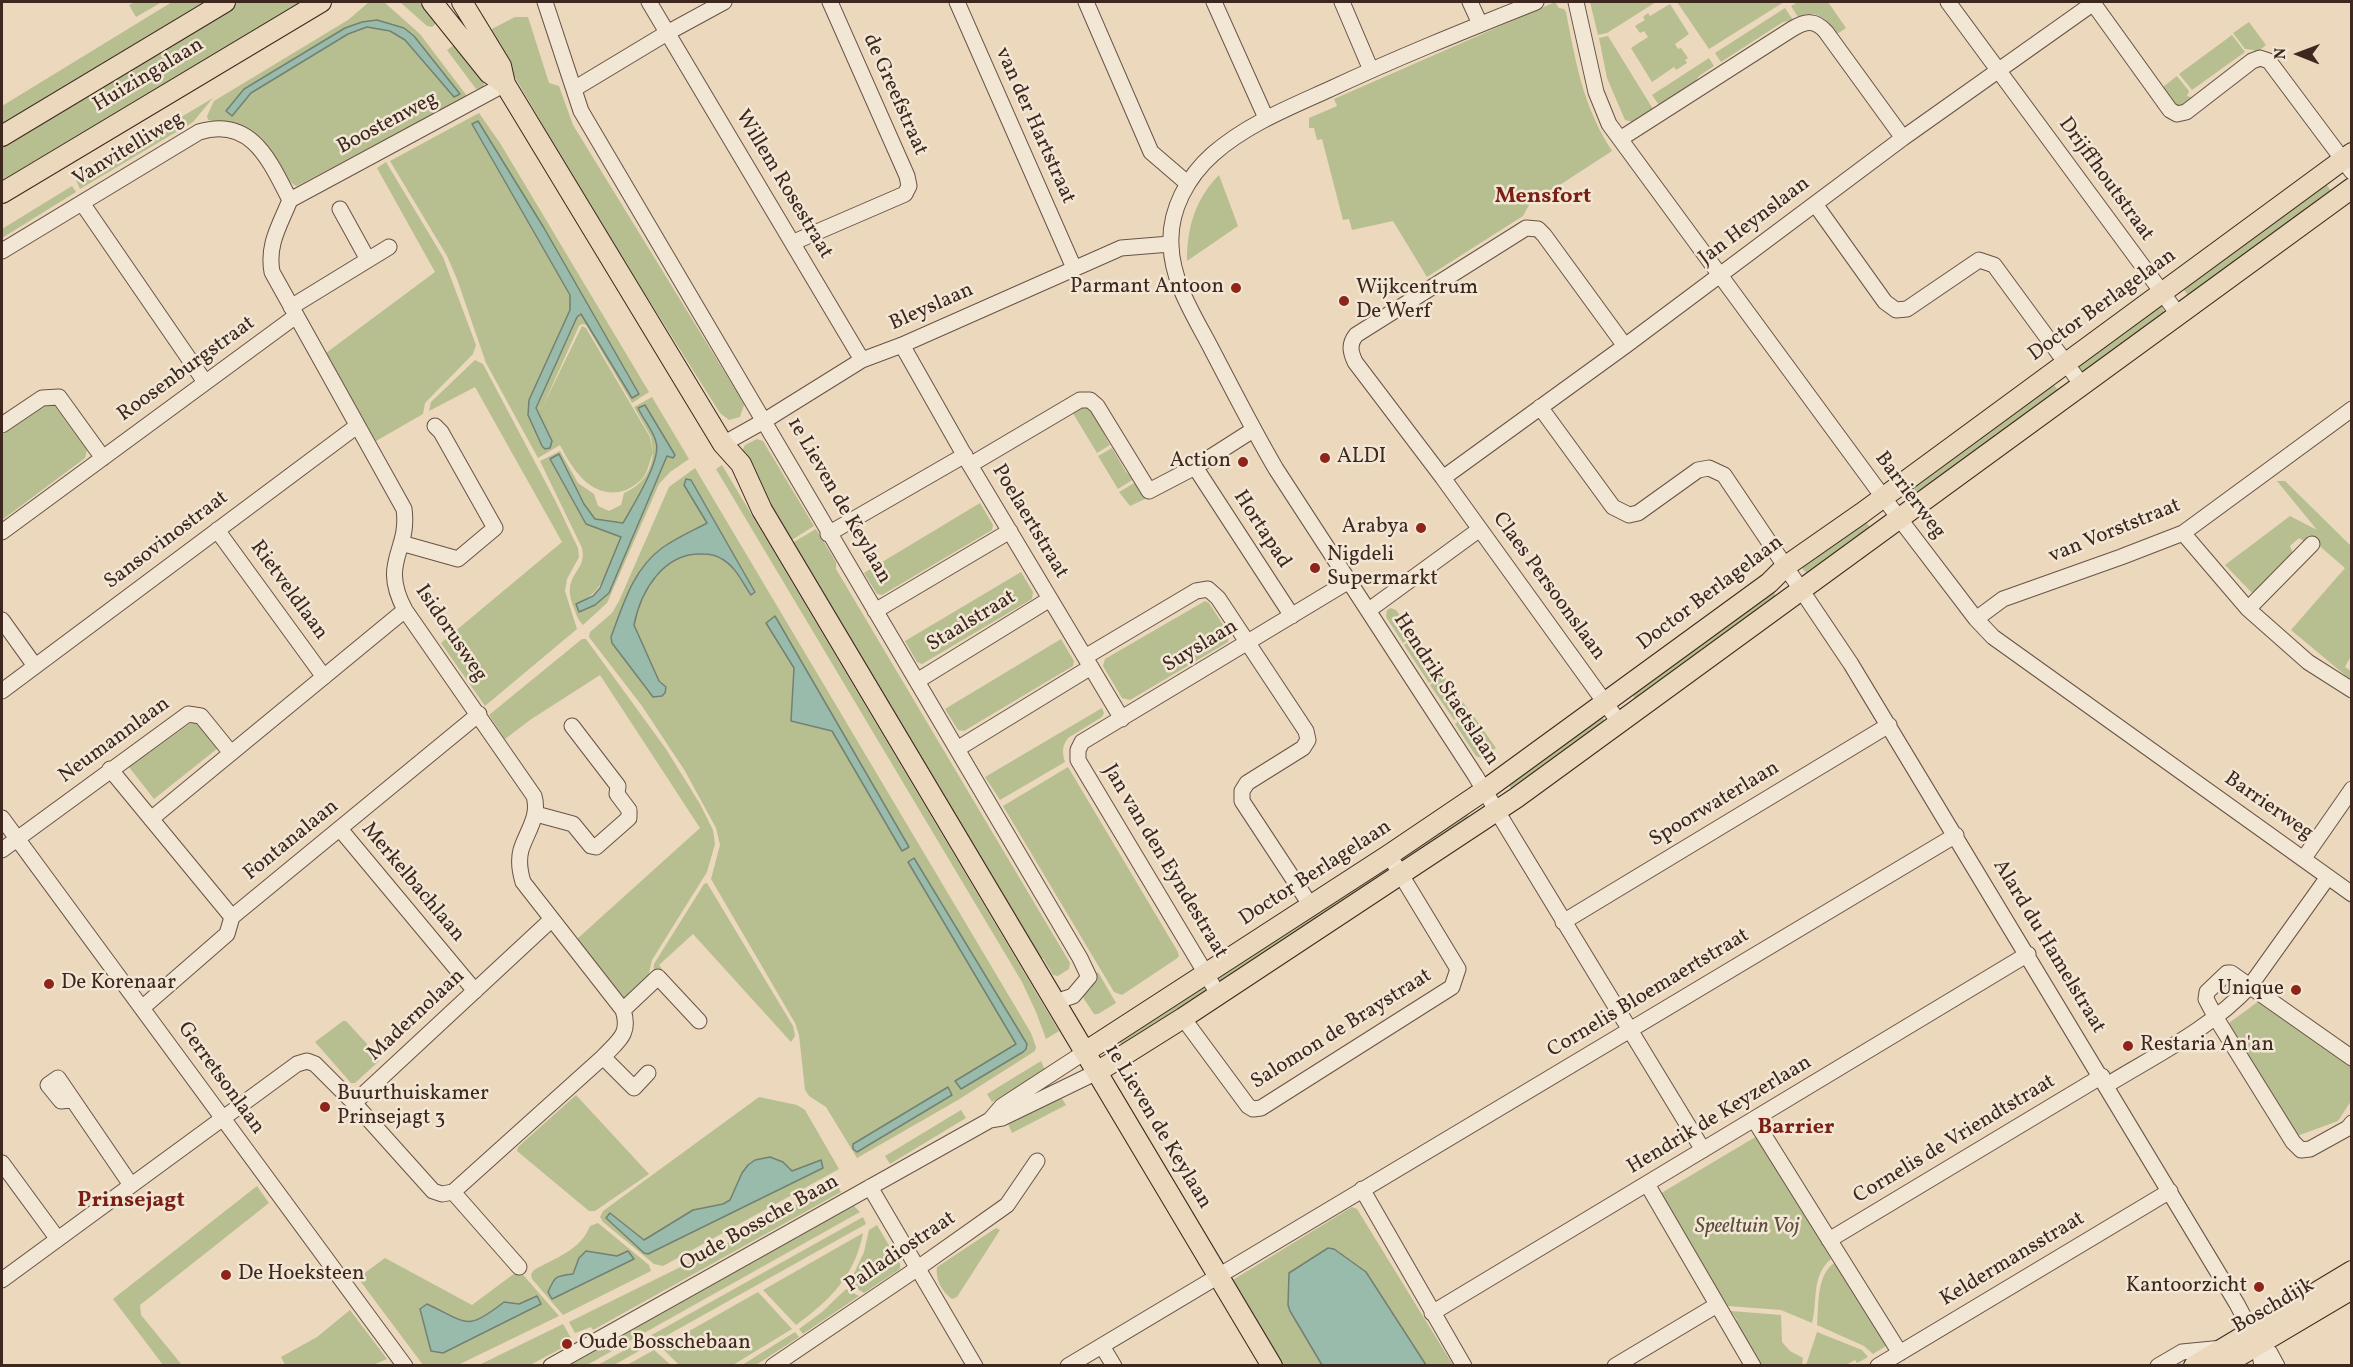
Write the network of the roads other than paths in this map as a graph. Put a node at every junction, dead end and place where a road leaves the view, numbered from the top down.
1 (225, 2) edge
2 (321, 2) edge
3 (434, 2) edge
4 (545, 2) edge
5 (649, 2) edge
6 (724, 2) edge
7 (830, 2) edge
8 (957, 2) edge
9 (1086, 2) edge
10 (1214, 2) edge
11 (1342, 2) edge
12 (1470, 2) edge
13 (1536, 2) edge
14 (1576, 2) edge
15 (1948, 2) edge
16 (2094, 2) edge
17 (466, 3) edge
18 (1480, 24) junction
19 (457, 33) junction
20 (667, 33) junction
21 (1371, 70) junction
22 (1998, 70) junction
23 (505, 84) junction
24 (574, 89) junction
25 (1266, 118) junction
26 (2, 136) edge
27 (1903, 138) junction
28 (1620, 140) junction
29 (2348, 161) edge
30 (1187, 183) junction
31 (2352, 188) edge
32 (2, 193) edge
33 (290, 200) junction
34 (82, 203) junction
35 (1815, 204) junction
36 (340, 209) dead end
37 (794, 242) junction
38 (1170, 244) junction
39 (389, 247) dead end
40 (2, 251) edge
41 (367, 258) junction
42 (1074, 268) junction
43 (1719, 275) junction
44 (2162, 292) junction
45 (294, 311) junction
46 (2178, 314) junction
47 (902, 345) junction
48 (1625, 346) junction
49 (862, 360) junction
50 (2066, 363) junction
51 (205, 382) junction
52 (2082, 385) junction
53 (1540, 407) junction
54 (2352, 409) edge
55 (765, 421) junction
56 (2, 425) edge
57 (357, 426) junction
58 (435, 426) dead end
59 (1253, 430) junction
60 (723, 444) junction
61 (103, 458) junction
62 (967, 460) junction
63 (1195, 467) junction
64 (1443, 477) junction
65 (1883, 497) junction
66 (1899, 518) junction
67 (1480, 529) junction
68 (217, 530) junction
69 (1010, 531) junction
70 (2, 532) edge
71 (2182, 533) junction
72 (828, 534) junction
73 (401, 543) junction
74 (2312, 544) dead end
75 (1786, 566) junction
76 (1348, 581) junction
77 (1802, 590) junction
78 (1050, 599) junction
79 (2248, 609) junction
80 (405, 610) junction
81 (1369, 610) junction
82 (874, 611) junction
83 (1292, 616) junction
84 (1976, 619) junction
85 (2, 620) edge
86 (1247, 643) junction
87 (1088, 662) junction
88 (35, 666) junction
89 (324, 676) junction
90 (917, 681) junction
91 (2352, 690) edge
92 (2, 691) edge
93 (1606, 703) junction
94 (479, 714) junction
95 (1122, 719) junction
96 (1619, 722) junction
97 (1889, 725) junction
98 (572, 726) dead end
99 (957, 749) junction
100 (1078, 750) joint
101 (231, 753) junction
102 (110, 769) junction
103 (2352, 789) edge
104 (1485, 790) junction
105 (1496, 810) junction
106 (536, 814) junction
107 (2, 818) edge
108 (151, 819) junction
109 (340, 829) junction
110 (1956, 835) junction
111 (17, 839) junction
112 (2, 850) edge
113 (1389, 855) junction
114 (2304, 858) junction
115 (1402, 874) junction
116 (2328, 877) junction
117 (2352, 894) edge
118 (1311, 906) junction
119 (232, 918) junction
120 (551, 920) junction
121 (1563, 922) junction
122 (2028, 954) junction
123 (1206, 975) junction
124 (2250, 986) junction
125 (475, 991) junction
126 (1218, 994) junction
127 (1055, 1002) junction
128 (142, 1008) junction
129 (624, 1010) junction
130 (1183, 1018) junction
131 (2216, 1018) junction
132 (699, 1021) dead end
133 (1629, 1031) junction
134 (1085, 1053) junction
135 (603, 1057) junction
136 (2352, 1058) edge
137 (1096, 1072) junction
138 (648, 1073) dead end
139 (2104, 1081) junction
140 (71, 1100) dead end
141 (354, 1103) junction
142 (223, 1119) junction
143 (990, 1120) junction
144 (1755, 1120) junction
145 (2350, 1127) edge
146 (1703, 1150) junction
147 (1037, 1161) dead end
148 (2, 1163) edge
149 (1647, 1184) junction
150 (131, 1185) junction
151 (870, 1187) junction
152 (1362, 1189) junction
153 (2170, 1191) junction
154 (453, 1192) junction
155 (57, 1238) junction
156 (1829, 1240) junction
157 (519, 1267) dead end
158 (918, 1268) junction
159 (2352, 1271) edge
160 (1218, 1276) junction
161 (2, 1280) edge
162 (2352, 1289) edge
163 (1717, 1305) junction
164 (1432, 1313) junction
165 (2254, 1338) junction
166 (1102, 1346) junction
167 (1900, 1353) junction
168 (2223, 1357) edge
169 (405, 1365) edge
170 (551, 1365) edge
171 (773, 1365) edge
172 (975, 1365) edge
173 (1068, 1365) edge
174 (1114, 1365) edge
175 (1272, 1365) edge
176 (1464, 1365) edge
177 (1615, 1365) edge
178 (1753, 1365) edge
179 (1878, 1365) edge
180 (2158, 1365) edge
181 (2193, 1365) edge
182 (2262, 1365) edge
183 (2277, 1365) edge

1 - 26 main road, Huizingalaan
2 - 32 main road, Huizingalaan
3 - 17 street
3 - 19 main road, 1e Lieven de Keylaan
4 - 24 street, 1e Lieven de Keylaan
5 - 20 street, Willem Rosestraat
6 - 20 street
7 - 37 street, de Greefstraat
8 - 42 street, van der Hartstraat
9 - 30 street
10 - 25 street
11 - 21 street
12 - 18 street
13 - 18 street
14 - 28 street, Barrierweg
15 - 22 street, Drijffhoutstraat
16 - 22 street, Jan Heynslaan
16 - 29 street
17 - 19 street
17 - 23 main road, 1e Lieven de Keylaan
18 - 21 street
19 - 23 main road, 1e Lieven de Keylaan
20 - 24 street
20 - 37 street, Willem Rosestraat
21 - 25 street
22 - 27 street, Jan Heynslaan
22 - 44 street, Drijffhoutstraat
23 - 33 street, Boostenweg
23 - 60 main road, 1e Lieven de Keylaan
24 - 55 street, 1e Lieven de Keylaan
25 - 30 street
27 - 28 street
27 - 35 street, Jan Heynslaan
28 - 43 street, Barrierweg
29 - 44 main road, Doctor Berlagelaan
30 - 38 street
31 - 46 main road
33 - 34 street, Vanvitelliweg
33 - 45 street, Isidorusweg
34 - 40 street, Vanvitelliweg
34 - 51 street
35 - 43 street, Jan Heynslaan
35 - 50 street
36 - 41 street
37 - 49 street, Willem Rosestraat
38 - 42 street, Bleyslaan
38 - 59 street, Hendrik Staetslaan
39 - 41 street, Roosenburgstraat
41 - 45 street, Roosenburgstraat
42 - 47 street, Bleyslaan
43 - 48 street, Jan Heynslaan
43 - 65 street, Barrierweg
44 - 46 street, Drijffhoutstraat
44 - 50 main road, Doctor Berlagelaan
45 - 51 street, Roosenburgstraat
45 - 57 street, Isidorusweg
46 - 52 main road
47 - 49 street, Bleyslaan
47 - 62 street, Poelaertstraat
48 - 53 street, Jan Heynslaan
48 - 64 street, Claes Persoonslaan
49 - 55 street, Bleyslaan
50 - 52 street
50 - 65 main road, Doctor Berlagelaan
51 - 61 street, Roosenburgstraat
52 - 66 main road
53 - 64 street, Jan Heynslaan
53 - 75 street, Alard du Hamelstraat
54 - 71 street, van Vorststraat
55 - 60 street, Bleyslaan
55 - 72 street, 1e Lieven de Keylaan
56 - 61 street
57 - 68 street, Sansovinostraat
57 - 73 street, Isidorusweg
58 - 73 street
59 - 63 street
59 - 76 street, Hendrik Staetslaan
60 - 127 main road, 1e Lieven de Keylaan
61 - 70 street, Roosenburgstraat
62 - 63 street
62 - 69 street, Poelaertstraat
62 - 72 street
63 - 83 street, Hortapad
64 - 67 street, Claes Persoonslaan
65 - 66 street, Barrierweg
65 - 75 main road, Doctor Berlagelaan
66 - 77 main road
66 - 84 street, Barrierweg
67 - 81 street
67 - 93 street, Claes Persoonslaan
68 - 88 street, Sansovinostraat
68 - 89 street, Rietveldlaan
69 - 78 street, Poelaertstraat
69 - 82 street
71 - 79 street
71 - 84 street, van Vorststraat
72 - 82 street, 1e Lieven de Keylaan
73 - 80 street, Isidorusweg
74 - 79 street
75 - 77 street, Alard du Hamelstraat
75 - 93 main road, Doctor Berlagelaan
76 - 81 street, Hendrik Staetslaan
76 - 83 street, Suyslaan
77 - 96 main road
77 - 97 street, Alard du Hamelstraat
78 - 87 street, Poelaertstraat
78 - 90 street, Staalstraat
79 - 91 street
80 - 89 street
80 - 94 street, Isidorusweg
81 - 104 street, Hendrik Staetslaan
82 - 90 street, 1e Lieven de Keylaan
83 - 86 street, Suyslaan
84 - 114 street, Barrierweg
85 - 88 street
86 - 87 street
86 - 95 street, Suyslaan
86 - 118 street
87 - 95 street, Poelaertstraat
87 - 99 street
88 - 92 street, Sansovinostraat
89 - 101 street
90 - 99 street, 1e Lieven de Keylaan
93 - 96 street, Claes Persoonslaan
93 - 104 main road, Doctor Berlagelaan
94 - 106 street, Isidorusweg
94 - 109 street, Fontanalaan
95 - 100 street, Suyslaan
96 - 105 main road
97 - 110 street, Alard du Hamelstraat
97 - 121 street, Spoorwaterlaan
98 - 106 street
99 - 127 street, 1e Lieven de Keylaan
100 - 123 street, Jan van den Eyndestraat
101 - 102 street, Neumannlaan
101 - 108 street
102 - 108 street
102 - 111 street, Neumannlaan
103 - 114 street
104 - 105 street, Hendrik Staetslaan
104 - 113 main road, Doctor Berlagelaan
105 - 115 main road
105 - 121 street, Hendrik Staetslaan
106 - 120 street
107 - 111 street, Gerretsonlaan
108 - 119 street
109 - 119 street, Fontanalaan
109 - 125 street, Merkelbachlaan
110 - 122 street, Alard du Hamelstraat
110 - 133 street, Cornelis Bloemaertstraat
111 - 112 street, Neumannlaan
111 - 128 street, Gerretsonlaan
113 - 115 street, Salomon de Braystraat
113 - 118 main road, Doctor Berlagelaan
114 - 116 street, Barrierweg
115 - 126 main road
115 - 130 street, Salomon de Braystraat
116 - 117 street, Barrierweg
116 - 124 street, Cornelis de Vriendtstraat
118 - 123 main road, Doctor Berlagelaan
119 - 128 street, Fontanalaan
120 - 125 street, Madernolaan
120 - 129 street
121 - 133 street, Hendrik Staetslaan
122 - 139 street, Alard du Hamelstraat
122 - 144 street, Hendrik de Keyzerlaan
123 - 126 street, Jan van den Eyndestraat
123 - 134 main road, Doctor Berlagelaan
124 - 131 street, Cornelis de Vriendtstraat
124 - 131 street
124 - 136 street
125 - 141 street, Madernolaan
126 - 130 main road
127 - 134 main road, 1e Lieven de Keylaan
128 - 142 street, Gerretsonlaan
129 - 132 street
129 - 135 street
130 - 137 main road
131 - 139 street, Cornelis de Vriendtstraat
131 - 145 street
133 - 146 street, Hendrik Staetslaan
133 - 152 street, Cornelis Bloemaertstraat
134 - 137 main road, 1e Lieven de Keylaan
134 - 143 street, Oude Bossche Baan
135 - 138 street
135 - 154 street
137 - 143 street, Oude Bossche Baan
137 - 160 main road, 1e Lieven de Keylaan
139 - 153 street, Alard du Hamelstraat
139 - 156 street, Cornelis de Vriendtstraat
140 - 150 street
141 - 142 street
141 - 154 street
142 - 150 street
142 - 169 street, Gerretsonlaan
143 - 151 street, Oude Bossche Baan
144 - 146 street, Hendrik de Keyzerlaan
144 - 156 street
146 - 149 street, Hendrik de Keyzerlaan
147 - 158 street, Palladiostraat
148 - 155 street
149 - 163 street
149 - 164 street, Hendrik de Keyzerlaan
150 - 155 street
151 - 158 street
151 - 170 street, Oude Bossche Baan
152 - 160 street, Cornelis Bloemaertstraat
152 - 164 street
153 - 165 street, Alard du Hamelstraat
153 - 167 street, Keldermansstraat
154 - 157 street
155 - 161 street
156 - 167 street
158 - 171 street, Palladiostraat
158 - 172 street
159 - 165 main road, Boschdijk
160 - 166 street, Cornelis Bloemaertstraat
160 - 175 main road, 1e Lieven de Keylaan
162 - 165 main road, Boschdijk
163 - 177 street
163 - 178 street
164 - 176 street
165 - 168 main road, Boschdijk
165 - 182 street
165 - 183 street
166 - 173 street, Cornelis Bloemaertstraat
166 - 174 street
167 - 179 street, Keldermansstraat
168 - 180 street, Boschdijk
168 - 181 main road, Boschdijk

